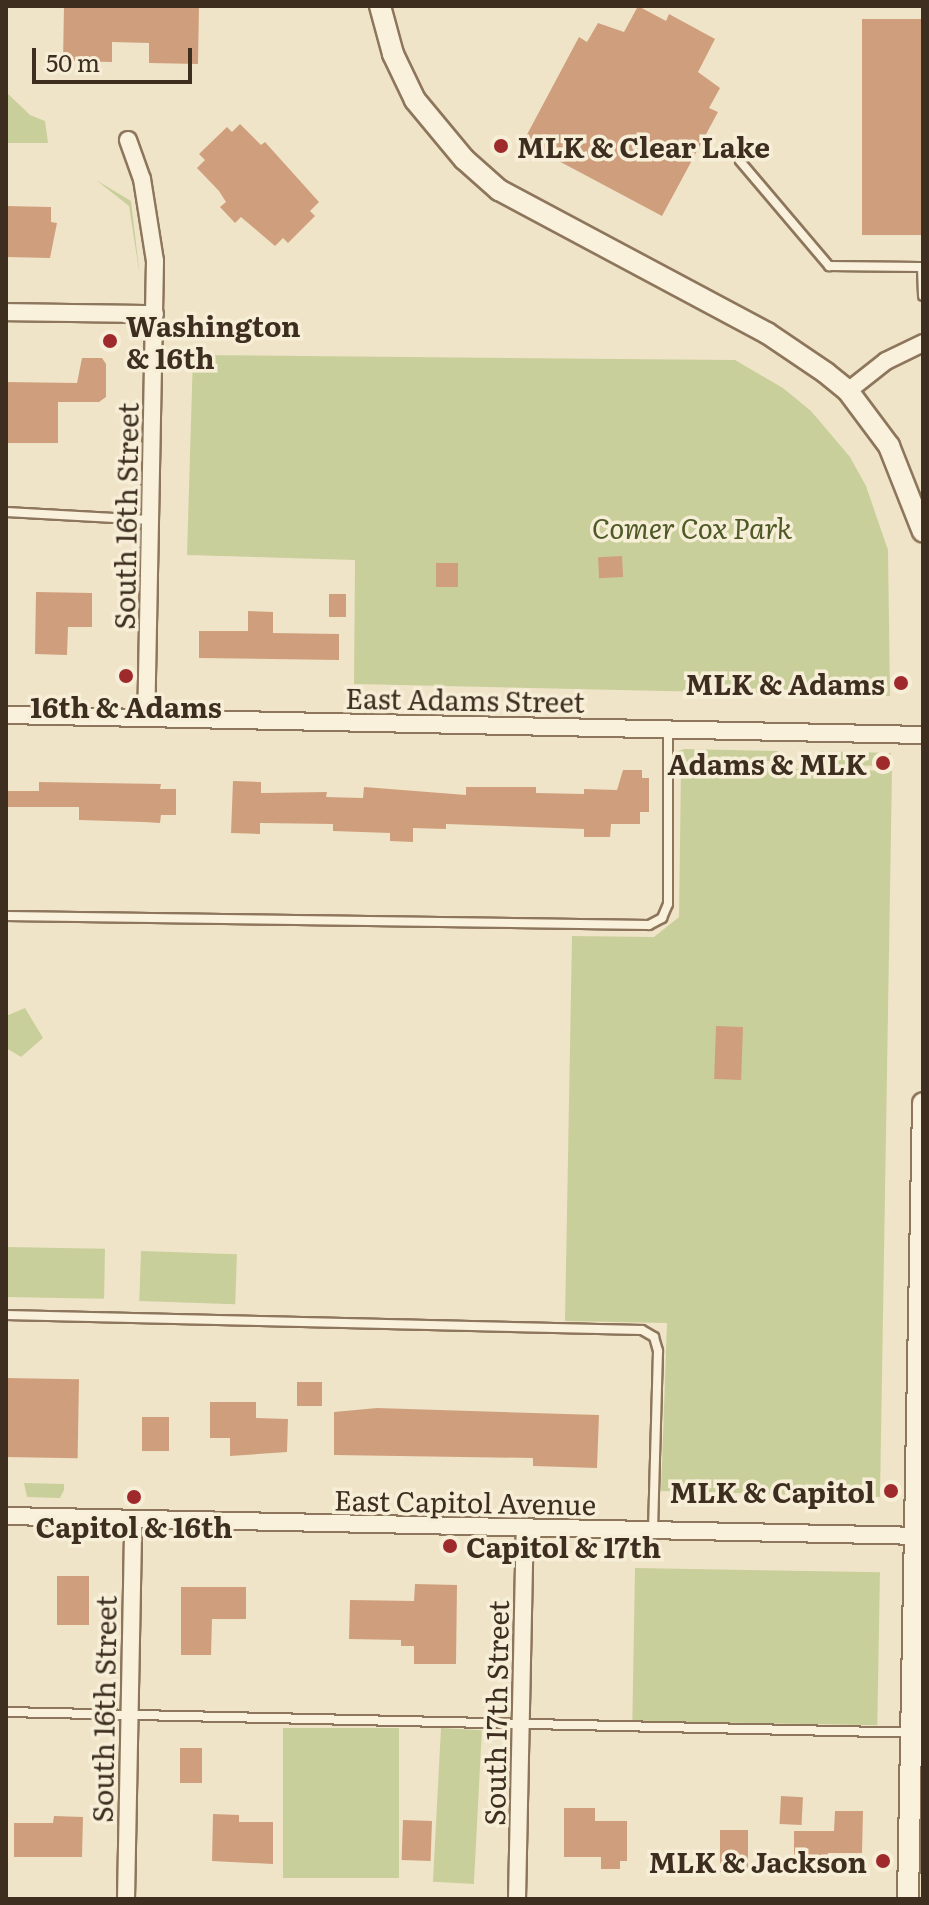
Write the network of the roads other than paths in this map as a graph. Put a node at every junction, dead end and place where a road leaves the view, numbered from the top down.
1 (380, 6) edge
2 (128, 140) dead end
3 (740, 161) dead end
4 (921, 267) edge
5 (923, 296) edge
6 (6, 312) edge
7 (155, 314) junction
8 (923, 343) edge
9 (848, 391) junction
10 (6, 512) edge
11 (151, 520) junction
12 (923, 532) edge
13 (6, 715) edge
14 (146, 718) junction
15 (668, 729) junction
16 (923, 735) edge
17 (6, 916) edge
18 (923, 1103) edge
19 (6, 1315) edge
20 (6, 1516) edge
21 (133, 1519) junction
22 (525, 1528) junction
23 (653, 1531) junction
24 (919, 1536) edge
25 (918, 1675) edge
26 (6, 1712) edge
27 (129, 1716) junction
28 (521, 1726) junction
29 (918, 1733) edge
30 (126, 1899) edge
31 (517, 1899) edge
32 (908, 1899) edge

1 - 9 street
2 - 7 street, South 16th Street
3 - 4 lane
4 - 5 lane
6 - 7 street
7 - 11 street, South 16th Street
8 - 9 street
9 - 12 street
10 - 11 lane
11 - 14 street, South 16th Street
13 - 14 street, East Adams Street
14 - 15 street, East Adams Street
15 - 16 street, East Adams Street
15 - 17 lane
18 - 24 street
19 - 23 lane
20 - 21 street, East Capitol Avenue
21 - 22 street, East Capitol Avenue
21 - 27 street, South 16th Street
22 - 23 street, East Capitol Avenue
22 - 28 street, South 17th Street
23 - 24 street, East Capitol Avenue
24 - 25 street
25 - 29 street
26 - 27 lane
27 - 28 lane
27 - 30 street, South 16th Street
28 - 29 lane
28 - 31 street, South 17th Street
29 - 32 street

